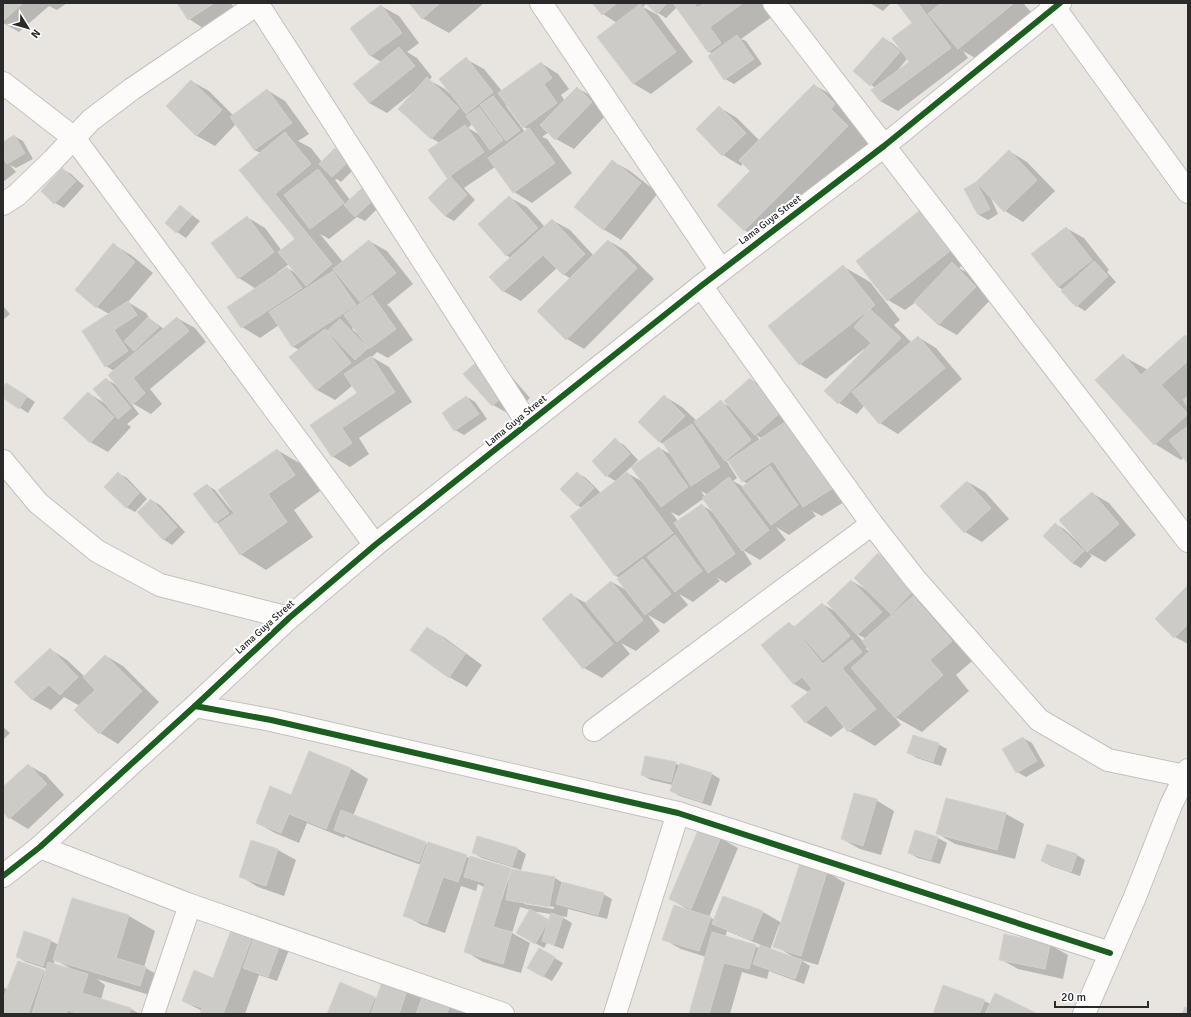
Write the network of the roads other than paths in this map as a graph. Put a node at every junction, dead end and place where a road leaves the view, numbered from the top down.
1 (258, 3) edge
2 (541, 3) edge
3 (774, 3) edge
4 (1055, 4) edge
5 (3, 83) edge
6 (74, 138) junction
7 (884, 146) junction
8 (1188, 192) edge
9 (3, 204) edge
10 (721, 270) junction
11 (701, 286) junction
12 (528, 424) junction
13 (3, 461) edge
14 (872, 524) junction
15 (1188, 541) edge
16 (375, 545) junction
17 (289, 618) junction
18 (195, 706) junction
19 (594, 730) dead end
20 (1186, 773) edge
21 (678, 813) junction
22 (40, 847) junction
23 (3, 876) edge
24 (190, 905) junction
25 (1110, 953) junction
26 (153, 1014) edge
27 (503, 1014) edge
28 (615, 1014) edge
29 (1084, 1014) edge

1 - 6 street
1 - 12 street
2 - 10 street
3 - 7 street
4 - 7 street, Lama Guya Street
4 - 8 street
5 - 6 street
6 - 9 street
6 - 16 street
7 - 10 street, Lama Guya Street
7 - 15 street
10 - 11 street, Lama Guya Street
11 - 12 street, Lama Guya Street
11 - 14 street
12 - 16 street, Lama Guya Street
13 - 17 street
14 - 19 street
14 - 20 street
16 - 17 street, Lama Guya Street
17 - 18 street, Lama Guya Street
18 - 21 street
18 - 22 street, Lama Guya Street
20 - 25 street
21 - 25 street
21 - 28 street
22 - 23 street, Lama Guya Street
22 - 24 street
24 - 26 street
24 - 27 street
25 - 29 street

